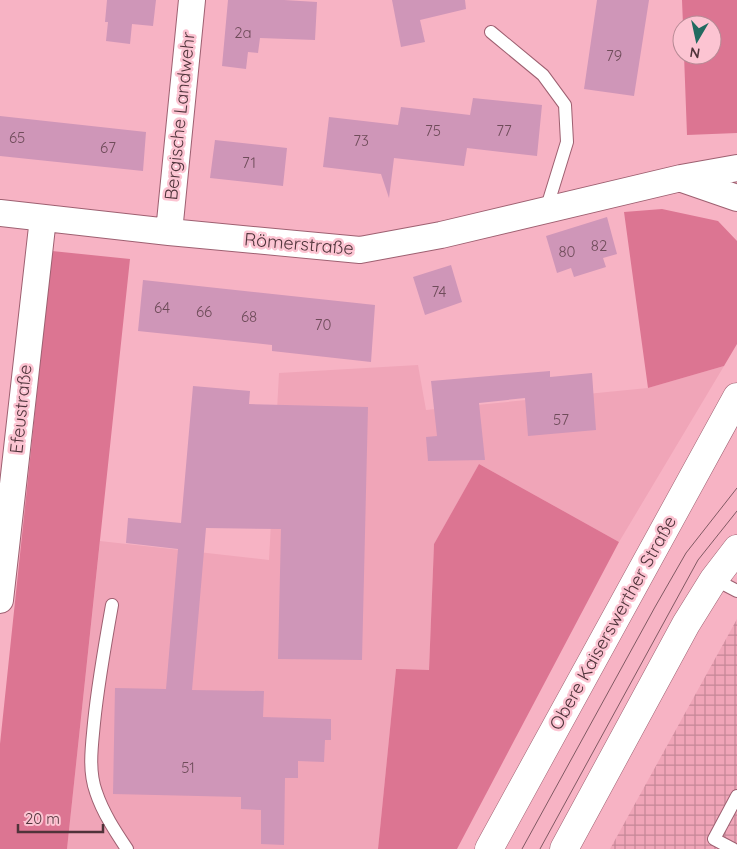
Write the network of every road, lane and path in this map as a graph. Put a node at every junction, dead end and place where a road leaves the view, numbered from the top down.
1 (192, 0) edge
2 (491, 32) dead end
3 (737, 168) edge
4 (681, 178) junction
5 (737, 198) edge
6 (546, 210) junction
7 (0, 214) edge
8 (43, 218) junction
9 (169, 232) junction
10 (737, 397) edge
11 (737, 549) edge
12 (726, 585) edge
13 (0, 600) edge
14 (112, 605) dead end
15 (737, 796) edge
16 (127, 849) edge
17 (490, 849) edge
18 (564, 849) edge
19 (733, 849) edge

1 - 9 street, Bergische Landwehr
2 - 6 lane
3 - 4 street, Römerstraße
4 - 5 street
4 - 6 street, Römerstraße
6 - 9 street, Römerstraße
7 - 8 street, Römerstraße
8 - 9 street, Römerstraße
8 - 13 street, Efeustraße
10 - 17 street, Obere Kaiserswerther Straße
11 - 12 street
12 - 18 street
14 - 16 lane
15 - 19 lane

